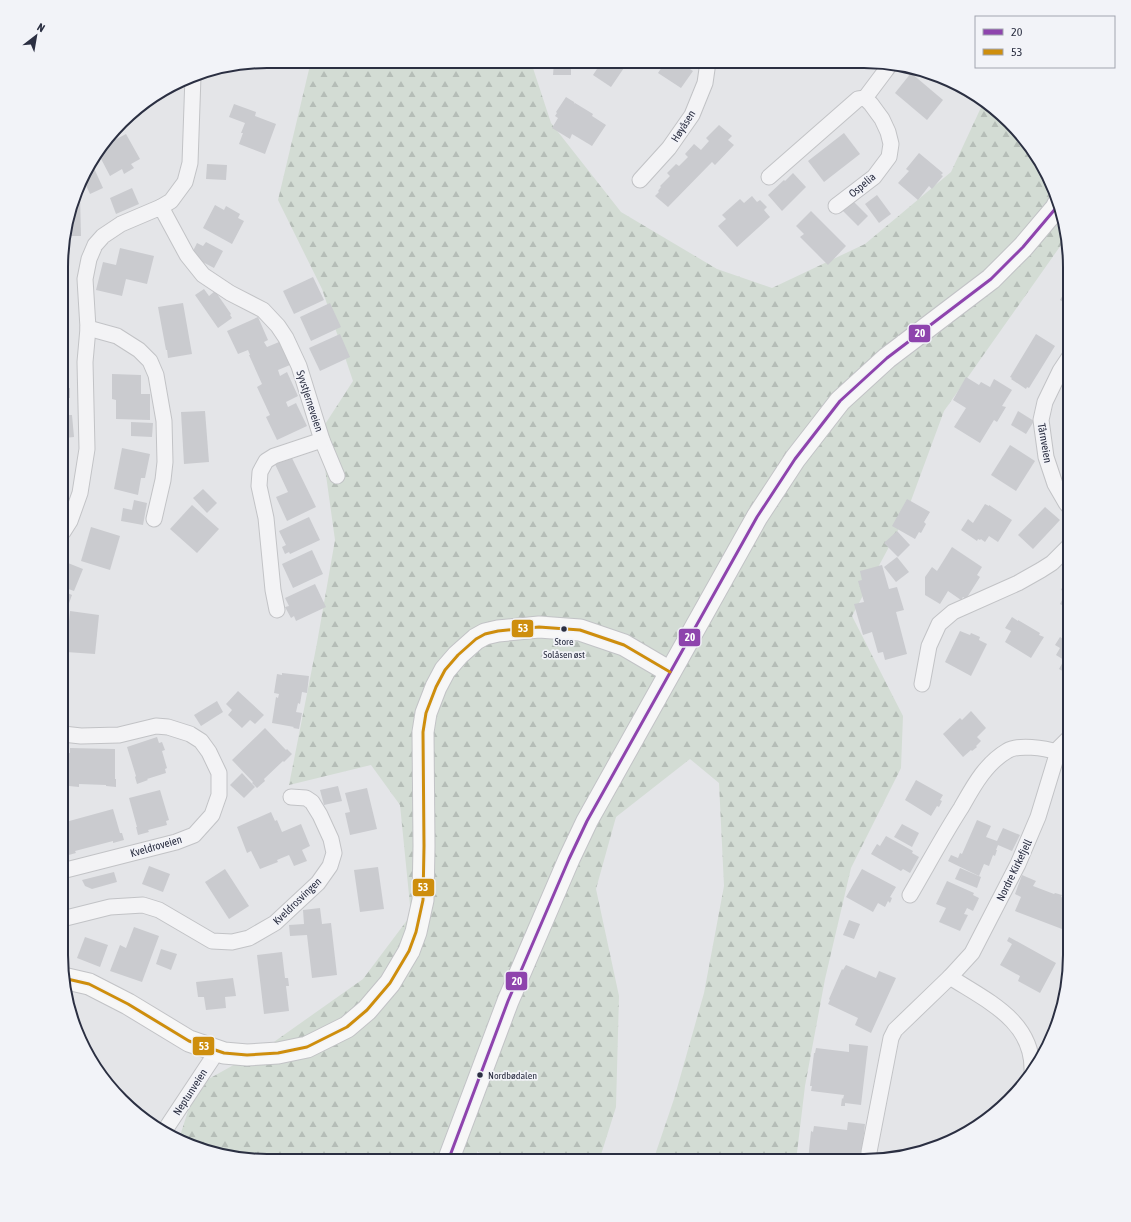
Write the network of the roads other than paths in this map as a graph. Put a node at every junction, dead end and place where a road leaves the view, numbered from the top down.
1 (707, 68) edge
2 (886, 69) edge
3 (193, 82) edge
4 (865, 98) junction
5 (769, 177) dead end
6 (640, 180) dead end
7 (836, 206) dead end
8 (161, 207) junction
9 (1054, 210) edge
10 (88, 328) junction
11 (1063, 366) edge
12 (322, 440) junction
13 (337, 476) dead end
14 (1063, 498) edge
15 (154, 519) dead end
16 (68, 525) edge
17 (1063, 552) edge
18 (277, 610) dead end
19 (670, 672) junction
20 (922, 684) dead end
21 (68, 735) edge
22 (1063, 744) edge
23 (1057, 752) junction
24 (291, 797) dead end
25 (68, 869) edge
26 (910, 895) dead end
27 (68, 918) edge
28 (950, 978) junction
29 (70, 980) edge
30 (216, 1050) junction
31 (1031, 1062) edge
32 (167, 1127) edge
33 (451, 1154) edge
34 (869, 1154) edge

1 - 6 street, Høyåsen
2 - 4 street
3 - 8 street
4 - 5 street
4 - 7 street, Ospelia
8 - 10 street
8 - 12 street, Syvstjerneveien
9 - 19 street
10 - 15 street
10 - 16 street
11 - 14 street, Tårnveien
12 - 13 street
12 - 18 street, Syvstjerneveien
17 - 20 street
19 - 30 street
19 - 33 street
21 - 25 street, Kveldroveien
22 - 23 street, Nordre Kirkefjell
23 - 26 street
23 - 28 street, Nordre Kirkefjell
24 - 27 street, Kveldrosvingen
28 - 31 street
28 - 34 street, Nordre Kirkefjell
29 - 30 street
30 - 32 street, Neptunveien

